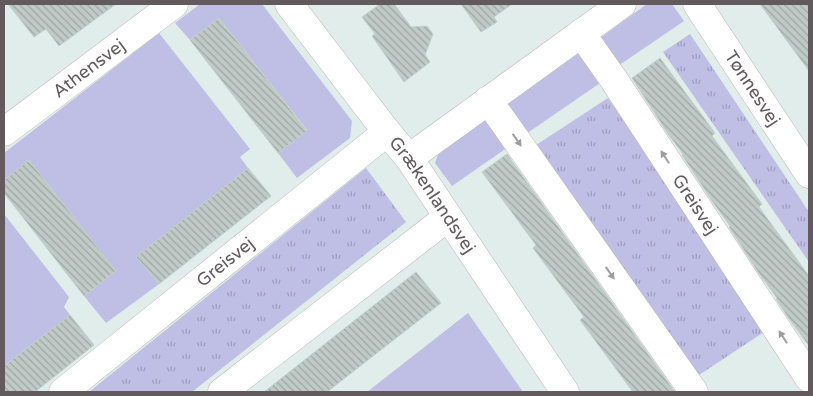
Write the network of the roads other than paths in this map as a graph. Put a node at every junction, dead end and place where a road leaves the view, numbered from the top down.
1 (174, 4) edge
2 (289, 4) edge
3 (622, 4) edge
4 (697, 4) edge
5 (582, 32) junction
6 (488, 100) junction
7 (4, 132) edge
8 (387, 132) junction
9 (409, 158) junction
10 (809, 174) edge
11 (448, 217) junction
12 (809, 378) edge
13 (809, 383) edge
14 (63, 392) edge
15 (222, 392) edge
16 (565, 392) edge
17 (694, 392) edge
18 (795, 392) edge

1 - 7 street, Athensvej
2 - 8 street, Grækenlandsvej
3 - 5 street
4 - 10 street, Tønnesvej
5 - 6 street
12 -> 5 street, Greisvej
6 - 9 street
6 -> 17 street
8 - 9 street, Grækenlandsvej
8 - 14 street, Greisvej
9 - 11 street, Grækenlandsvej
11 - 15 street
11 - 16 street, Grækenlandsvej
13 - 18 street

